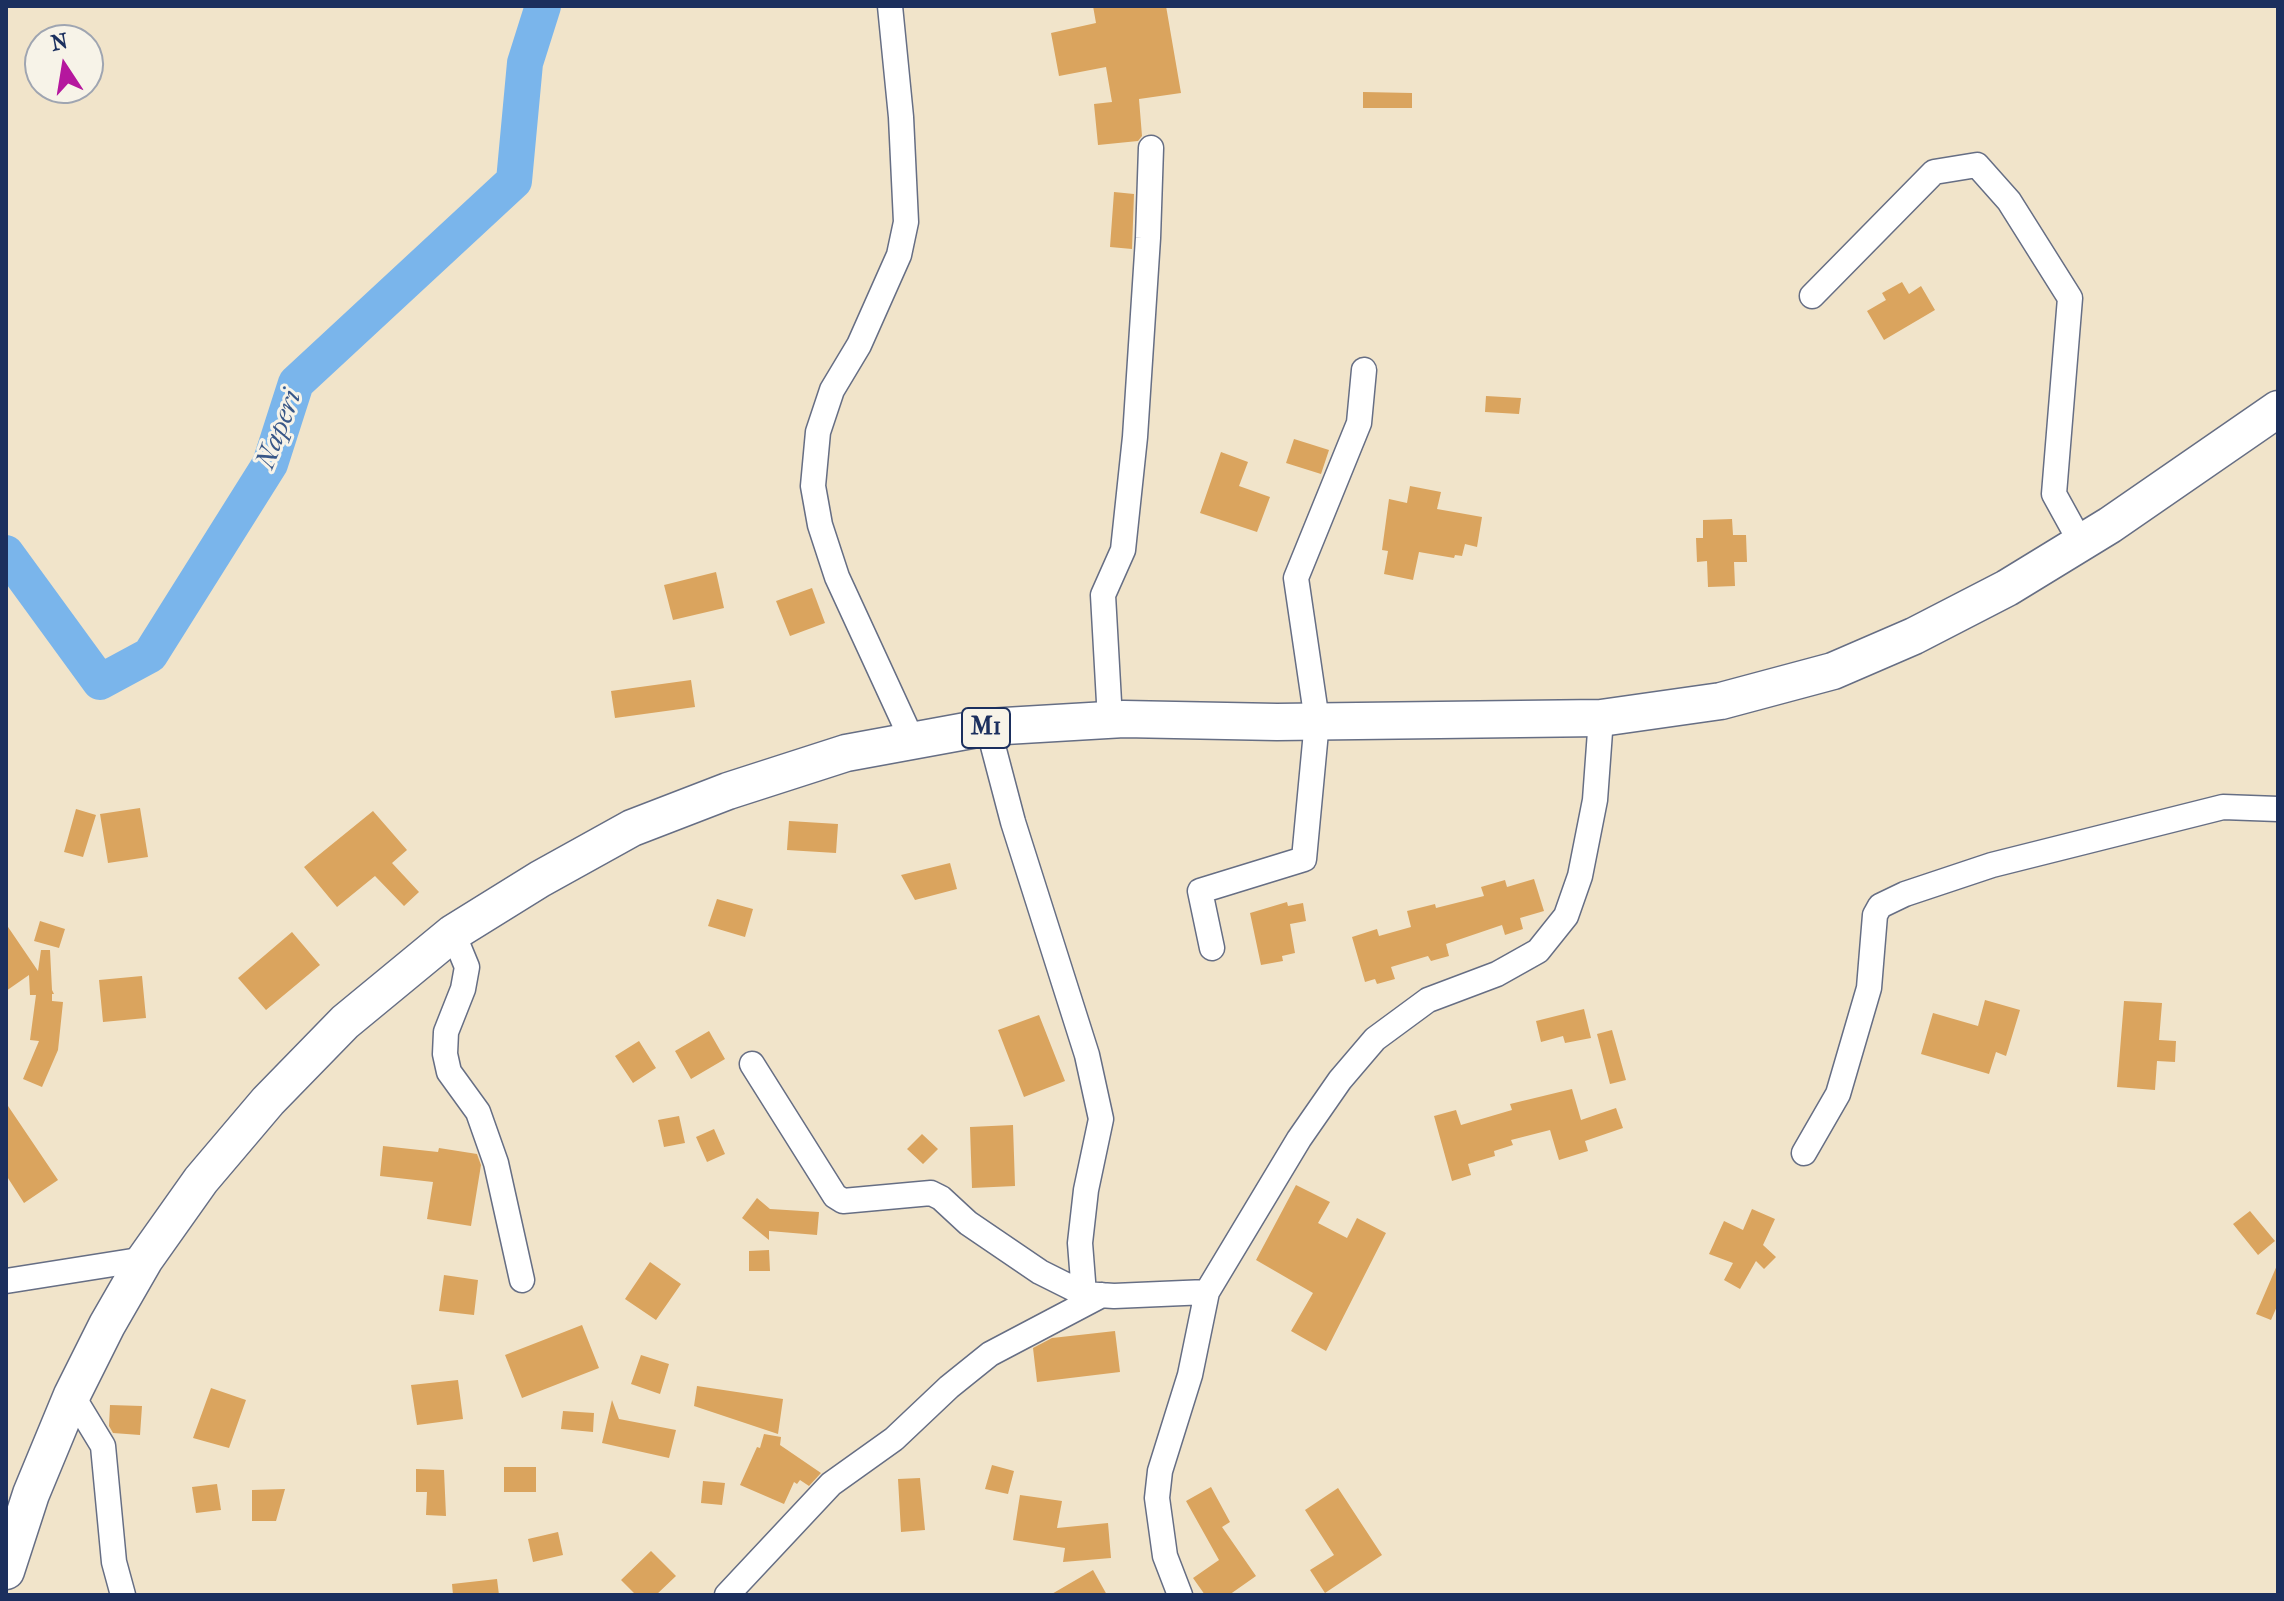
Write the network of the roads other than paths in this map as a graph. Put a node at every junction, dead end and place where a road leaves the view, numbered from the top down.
1 (890, 6) edge
2 (1151, 148) dead end
3 (1812, 296) dead end
4 (1364, 370) dead end
5 (2278, 409) edge
6 (2081, 543) junction
7 (1601, 718) junction
8 (1110, 720) junction
9 (1317, 721) junction
10 (988, 727) junction
11 (913, 742) junction
12 (2278, 809) edge
13 (453, 933) junction
14 (1212, 948) dead end
15 (752, 1064) dead end
16 (1804, 1153) dead end
17 (145, 1259) junction
18 (522, 1280) dead end
19 (6, 1281) edge
20 (1207, 1292) junction
21 (1093, 1294) junction
22 (72, 1395) junction
23 (6, 1571) edge
24 (123, 1595) edge
25 (727, 1595) edge
26 (1180, 1595) edge

1 - 11 street
2 - 8 street
3 - 6 street
4 - 9 street
5 - 6 highway, M1
6 - 7 highway, M1
7 - 9 highway, M1
7 - 20 street
8 - 9 highway, M1
8 - 10 highway, M1
9 - 14 street
10 - 11 highway, M1
10 - 21 street
11 - 13 highway, M1
12 - 16 street
13 - 17 highway, M1
13 - 18 street
15 - 21 street
17 - 19 street
17 - 22 highway, M1
20 - 21 street
20 - 26 street
21 - 25 street
22 - 23 highway, M1
22 - 24 street

